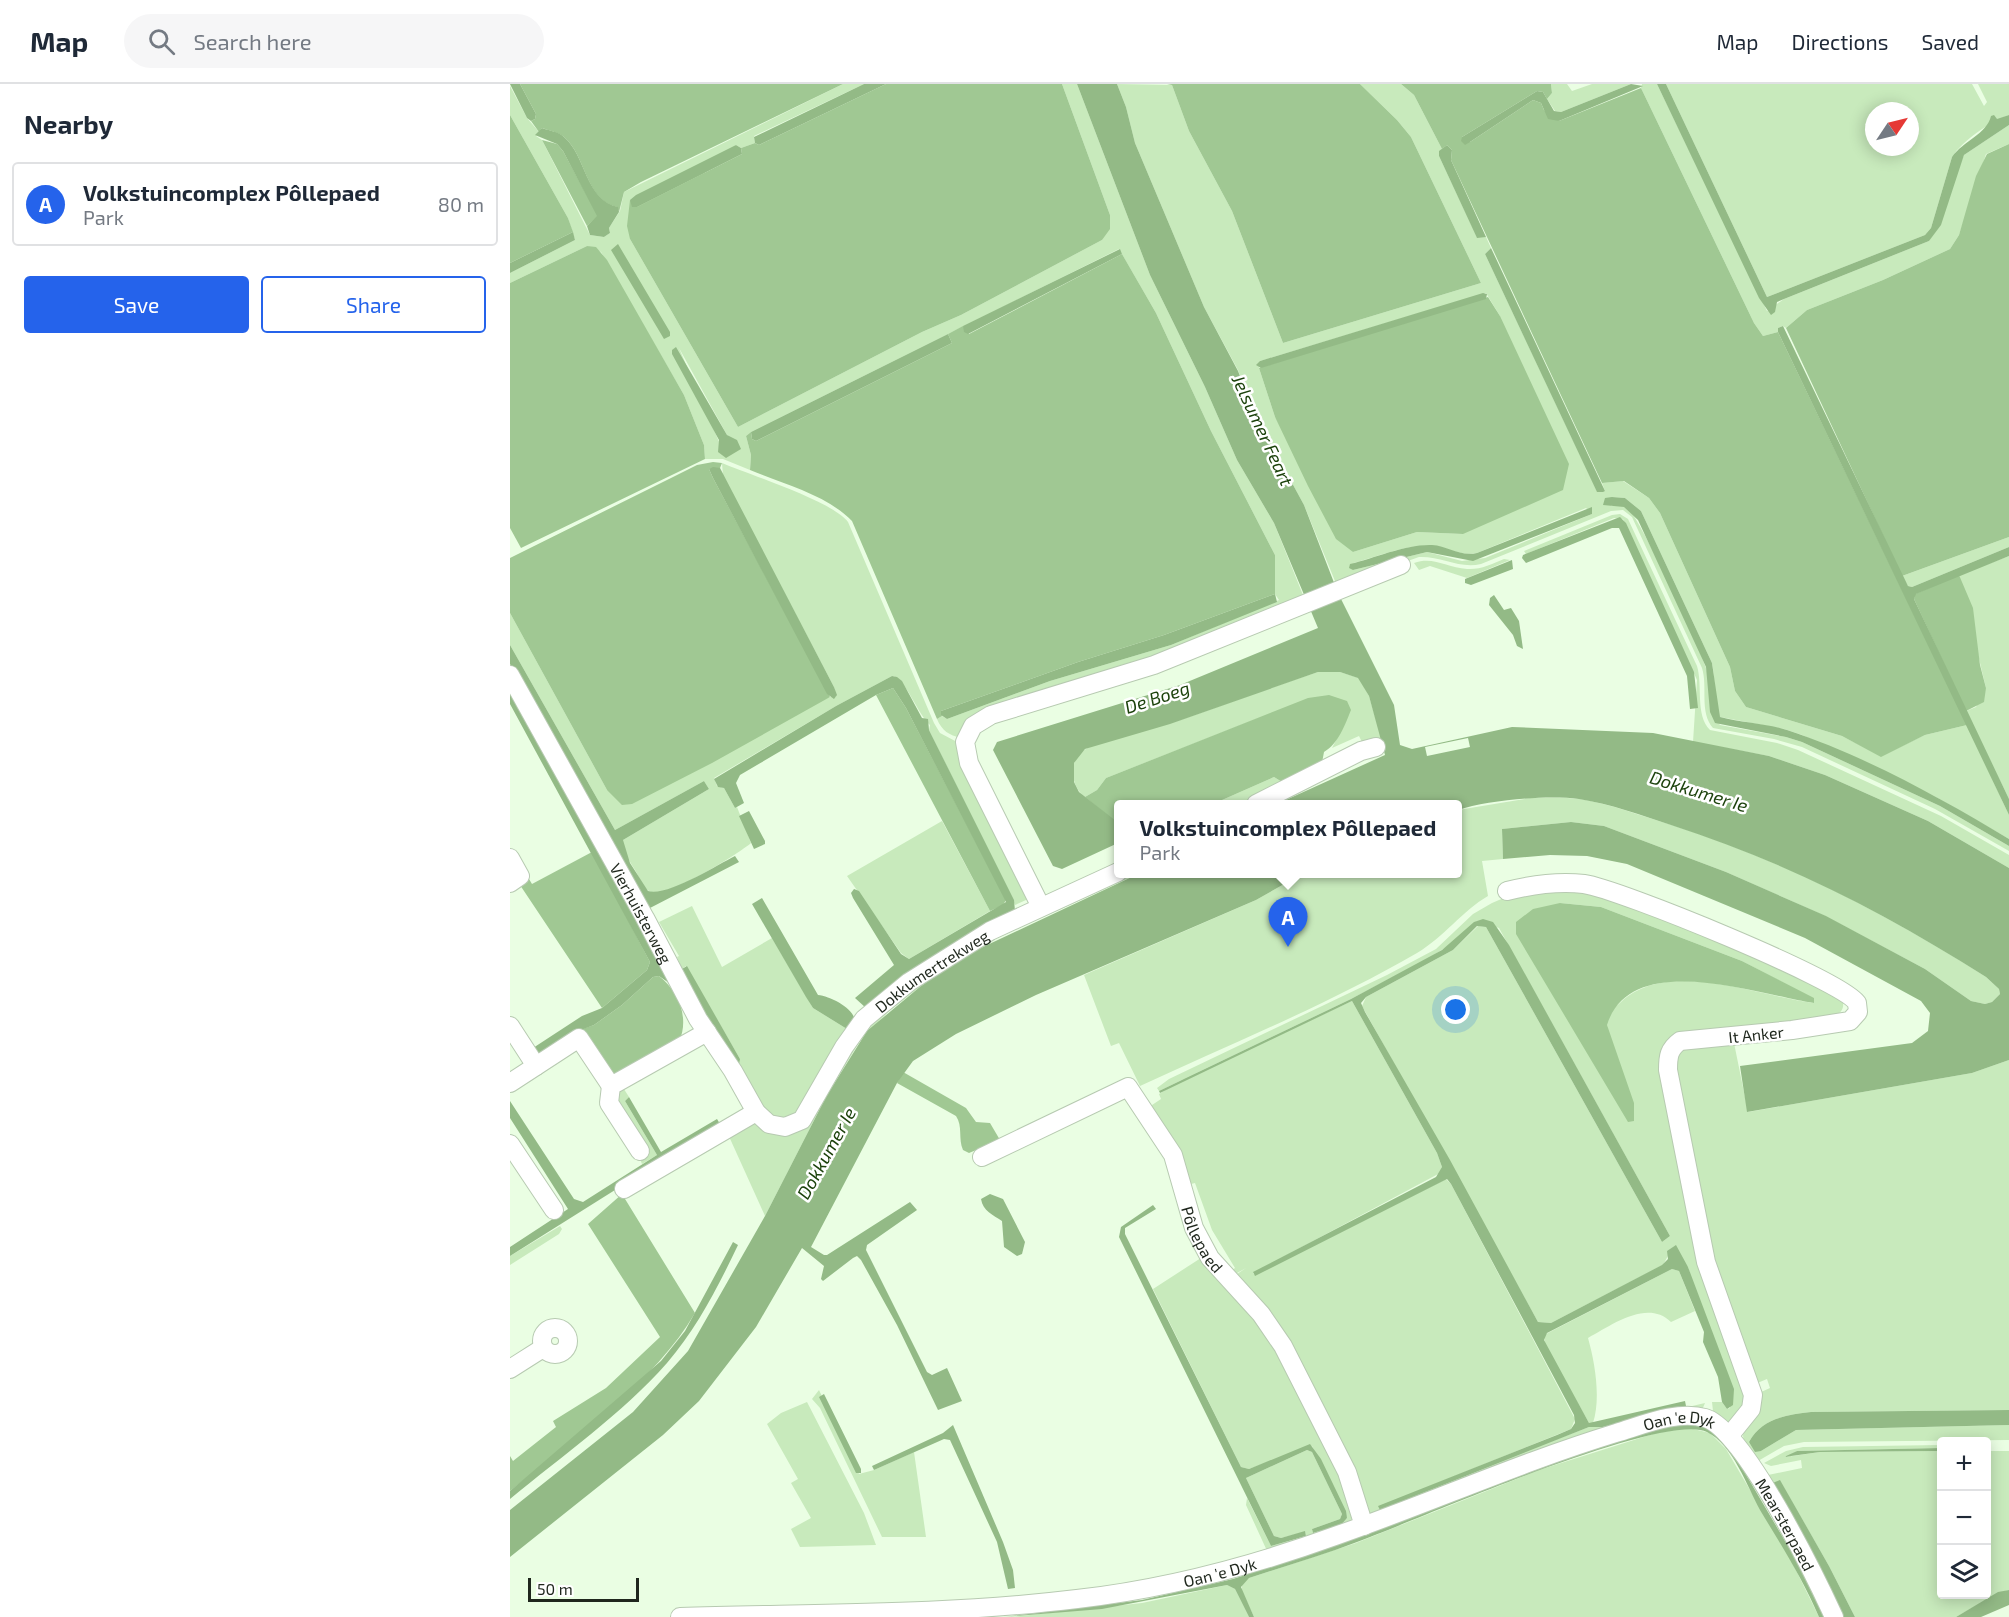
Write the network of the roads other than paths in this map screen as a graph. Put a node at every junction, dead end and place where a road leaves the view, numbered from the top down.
1 (1401, 565) dead end
2 (510, 675) edge
3 (1376, 747) dead end
4 (1264, 800) edge
5 (510, 858) edge
6 (1114, 874) edge
7 (510, 883) edge
8 (1507, 891) dead end
9 (1041, 907) junction
10 (510, 1026) edge
11 (707, 1032) junction
12 (536, 1066) junction
13 (510, 1083) edge
14 (611, 1086) junction
15 (756, 1112) junction
16 (510, 1144) edge
17 (640, 1151) dead end
18 (982, 1157) dead end
19 (624, 1189) dead end
20 (554, 1210) dead end
21 (543, 1348) dead end
22 (510, 1369) edge
23 (1730, 1434) junction
24 (1364, 1526) junction
25 (983, 1612) edge
26 (680, 1617) edge
27 (1834, 1617) edge

1 - 9 street
2 - 11 street, Vierhuisterweg
3 - 4 street
5 - 7 street
6 - 9 street, Dokkumertrekweg
8 - 23 street, It Anker
9 - 15 street, Dokkumertrekweg
10 - 12 street
11 - 14 street
11 - 15 street, Vierhuisterweg
12 - 13 street
12 - 14 street
14 - 17 street
15 - 19 street
16 - 20 street
18 - 24 street, Pôllepaed
21 - 22 street
23 - 24 street, Oan 'e Dyk
23 - 27 street, Mearsterpaed
24 - 25 street, Oan 'e Dyk
25 - 26 street, Oan 'e Dyk

